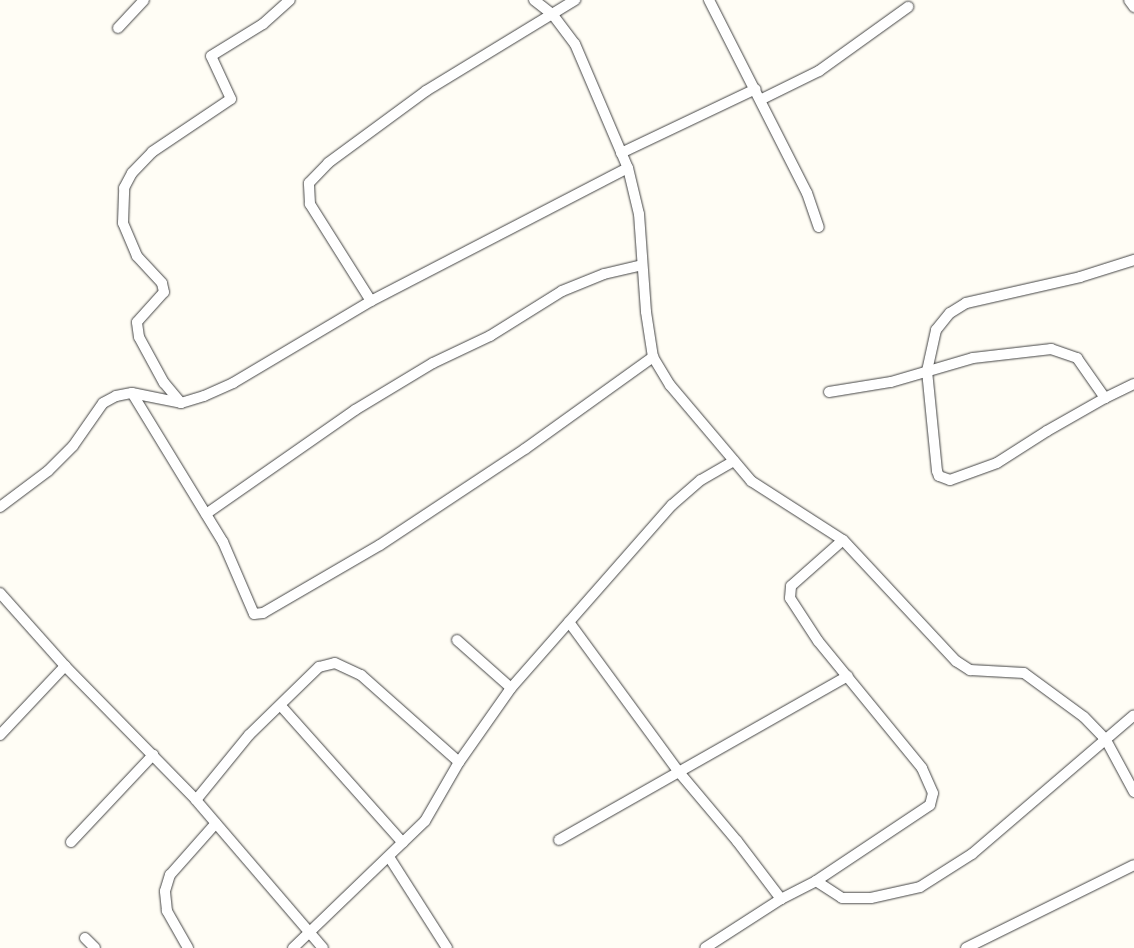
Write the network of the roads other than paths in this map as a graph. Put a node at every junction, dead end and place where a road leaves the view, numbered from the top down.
1 (144, 0) edge
2 (290, 0) edge
3 (534, 0) edge
4 (575, 0) edge
5 (709, 0) edge
6 (1129, 0) edge
7 (908, 7) dead end
8 (1134, 7) edge
9 (553, 15) junction
10 (118, 28) dead end
11 (756, 90) junction
12 (762, 100) junction
13 (621, 153) junction
14 (628, 168) junction
15 (819, 227) dead end
16 (1134, 260) edge
17 (642, 265) junction
18 (371, 300) junction
19 (653, 357) junction
20 (927, 371) junction
21 (1134, 384) edge
22 (828, 392) dead end
23 (132, 393) junction
24 (1105, 398) junction
25 (181, 403) junction
26 (734, 461) junction
27 (0, 507) edge
28 (206, 514) junction
29 (843, 540) junction
30 (0, 593) edge
31 (570, 622) junction
32 (458, 640) dead end
33 (65, 666) junction
34 (848, 676) junction
35 (511, 688) junction
36 (281, 706) junction
37 (1134, 716) edge
38 (0, 735) edge
39 (1106, 740) junction
40 (153, 755) junction
41 (459, 762) junction
42 (678, 771) junction
43 (1134, 792) edge
44 (196, 800) junction
45 (216, 823) junction
46 (559, 840) dead end
47 (70, 842) dead end
48 (403, 843) junction
49 (389, 857) junction
50 (1134, 865) edge
51 (816, 881) junction
52 (781, 899) junction
53 (312, 932) junction
54 (85, 938) dead end
55 (96, 948) edge
56 (188, 948) edge
57 (293, 948) edge
58 (323, 948) edge
59 (447, 948) edge
60 (705, 948) edge
61 (966, 948) edge

1 - 10 street
2 - 25 street
3 - 9 street
4 - 9 street
5 - 11 street
6 - 8 street
7 - 12 street
9 - 13 street
9 - 18 street
11 - 12 street
11 - 13 street
12 - 15 street
13 - 14 street
14 - 17 street
14 - 18 street
16 - 20 street
17 - 19 street
17 - 28 street
18 - 25 street
19 - 26 street
19 - 28 street
20 - 22 street
20 - 24 street
20 - 24 street
21 - 24 street
23 - 25 street
23 - 27 street
23 - 28 street
26 - 29 street
26 - 31 street
29 - 34 street
29 - 39 street
30 - 33 street
31 - 35 street
31 - 42 street
32 - 35 street
33 - 38 street
33 - 40 street
34 - 42 street
34 - 51 street
35 - 41 street
36 - 41 street
36 - 44 street
36 - 48 street
37 - 39 street
39 - 43 street
39 - 51 street
40 - 44 street
40 - 47 street
41 - 48 street
42 - 46 street
42 - 52 street
44 - 45 street
45 - 53 street
45 - 56 street
48 - 49 street
49 - 53 street
49 - 59 street
50 - 61 street
51 - 52 street
52 - 60 street
53 - 57 street
53 - 58 street
54 - 55 street

